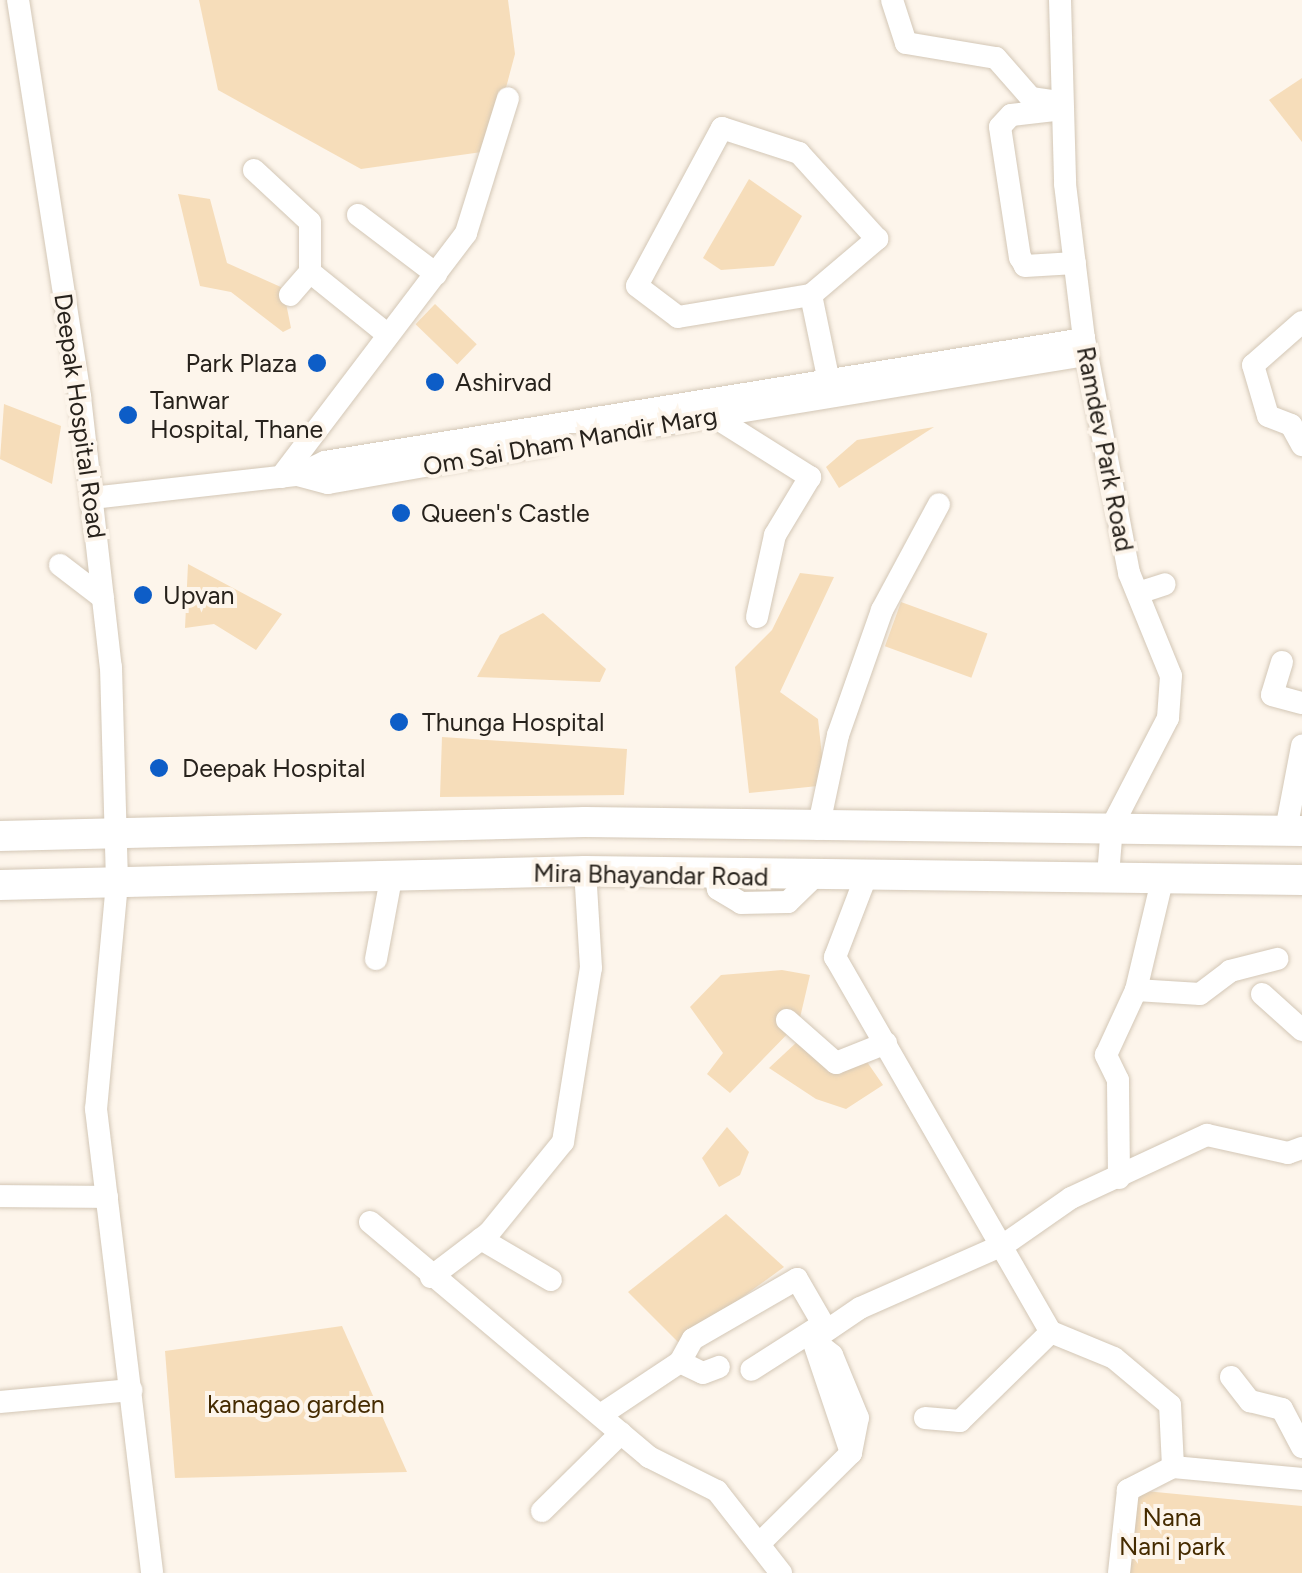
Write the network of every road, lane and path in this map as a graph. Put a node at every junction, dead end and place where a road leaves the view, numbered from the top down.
1 (892, 0) edge
2 (1060, 0) edge
3 (12, 5) edge
4 (508, 98) dead end
5 (1063, 106) junction
6 (254, 170) dead end
7 (358, 215) dead end
8 (1075, 263) junction
9 (310, 272) junction
10 (436, 274) junction
11 (812, 294) junction
12 (290, 295) dead end
13 (1302, 322) edge
14 (388, 335) junction
15 (1086, 347) junction
16 (837, 382) junction
17 (713, 416) junction
18 (1302, 444) edge
19 (464, 450) junction
20 (290, 476) junction
21 (92, 498) junction
22 (940, 504) dead end
23 (60, 565) dead end
24 (1165, 584) dead end
25 (1138, 594) junction
26 (103, 598) junction
27 (757, 617) dead end
28 (1282, 662) dead end
29 (1302, 703) edge
30 (1302, 746) edge
31 (1112, 826) junction
32 (818, 829) junction
33 (1294, 830) edge
34 (116, 834) junction
35 (0, 836) edge
36 (585, 871) junction
37 (1108, 876) junction
38 (1163, 877) junction
39 (391, 878) junction
40 (865, 879) junction
41 (1302, 880) edge
42 (116, 883) junction
43 (0, 885) edge
44 (376, 959) dead end
45 (1277, 959) dead end
46 (1136, 990) junction
47 (1262, 994) dead end
48 (787, 1020) dead end
49 (1302, 1030) edge
50 (886, 1043) junction
51 (1302, 1148) edge
52 (1119, 1178) junction
53 (0, 1196) edge
54 (107, 1198) junction
55 (370, 1222) dead end
56 (481, 1240) junction
57 (1005, 1244) junction
58 (431, 1277) junction
59 (551, 1280) dead end
60 (1051, 1332) junction
61 (680, 1362) junction
62 (719, 1368) dead end
63 (751, 1370) dead end
64 (1231, 1377) dead end
65 (131, 1390) junction
66 (0, 1402) edge
67 (605, 1412) junction
68 (925, 1418) dead end
69 (622, 1433) junction
70 (1302, 1447) edge
71 (1173, 1467) junction
72 (1302, 1479) edge
73 (542, 1512) dead end
74 (760, 1543) junction
75 (152, 1573) edge
76 (781, 1573) edge
77 (1119, 1573) edge

1 - 5 street
2 - 5 street, Ramdev Park Road
3 - 21 street, Deepak Hospital Road
4 - 10 street
5 - 8 street, Ramdev Park Road
5 - 8 street
6 - 9 street
7 - 10 street
8 - 15 street, Ramdev Park Road
9 - 12 street
9 - 14 street
10 - 14 street
11 - 11 street
11 - 16 street
13 - 18 street
14 - 20 street
15 - 16 street
15 - 25 street, Ramdev Park Road
16 - 17 street, Om Sai Dham Mandir Marg
16 - 19 street, Om Sai Dham Mandir Marg
17 - 19 street, Om Sai Dham Mandir Marg
17 - 27 street
19 - 20 street, Om Sai Dham Mandir Marg
20 - 21 street, Om Sai Dham Mandir Marg
21 - 26 street, Deepak Hospital Road
22 - 32 street
23 - 26 street
24 - 25 street
25 - 31 street, Ramdev Park Road
26 - 34 street, Deepak Hospital Road
28 - 29 street
30 - 33 street
31 - 32 main road, Mira Bhayandar Road
31 - 33 main road, Mira Bhayandar Road
31 - 37 street, Ramdev Park Road
32 - 34 main road, Mira Bhayandar Road
34 - 35 main road, Mira Bhayandar Road
34 - 42 street, Deepak Hospital Road
36 - 39 main road, Mira Bhayandar Road
36 - 40 main road, Mira Bhayandar Road
36 - 56 street
37 - 38 main road, Mira Bhayandar Road
37 - 40 main road, Mira Bhayandar Road
38 - 41 main road, Mira Bhayandar Road
38 - 46 street
39 - 42 main road, Mira Bhayandar Road
39 - 44 street
40 - 50 street
42 - 43 main road, Mira Bhayandar Road
42 - 54 street, Deepak Hospital Road
45 - 46 street
46 - 52 street
47 - 49 street
48 - 50 street
50 - 57 street
51 - 52 street
52 - 57 street
53 - 54 street
54 - 65 street, Deepak Hospital Road
55 - 58 street
56 - 58 street
56 - 59 street
57 - 60 street
57 - 74 street
58 - 67 street
60 - 68 street
60 - 71 street
61 - 62 street
61 - 63 street
61 - 67 street
64 - 70 street
65 - 66 street
65 - 75 street, Deepak Hospital Road
67 - 69 street
69 - 73 street
69 - 74 street
71 - 72 street
71 - 77 street
74 - 76 street

